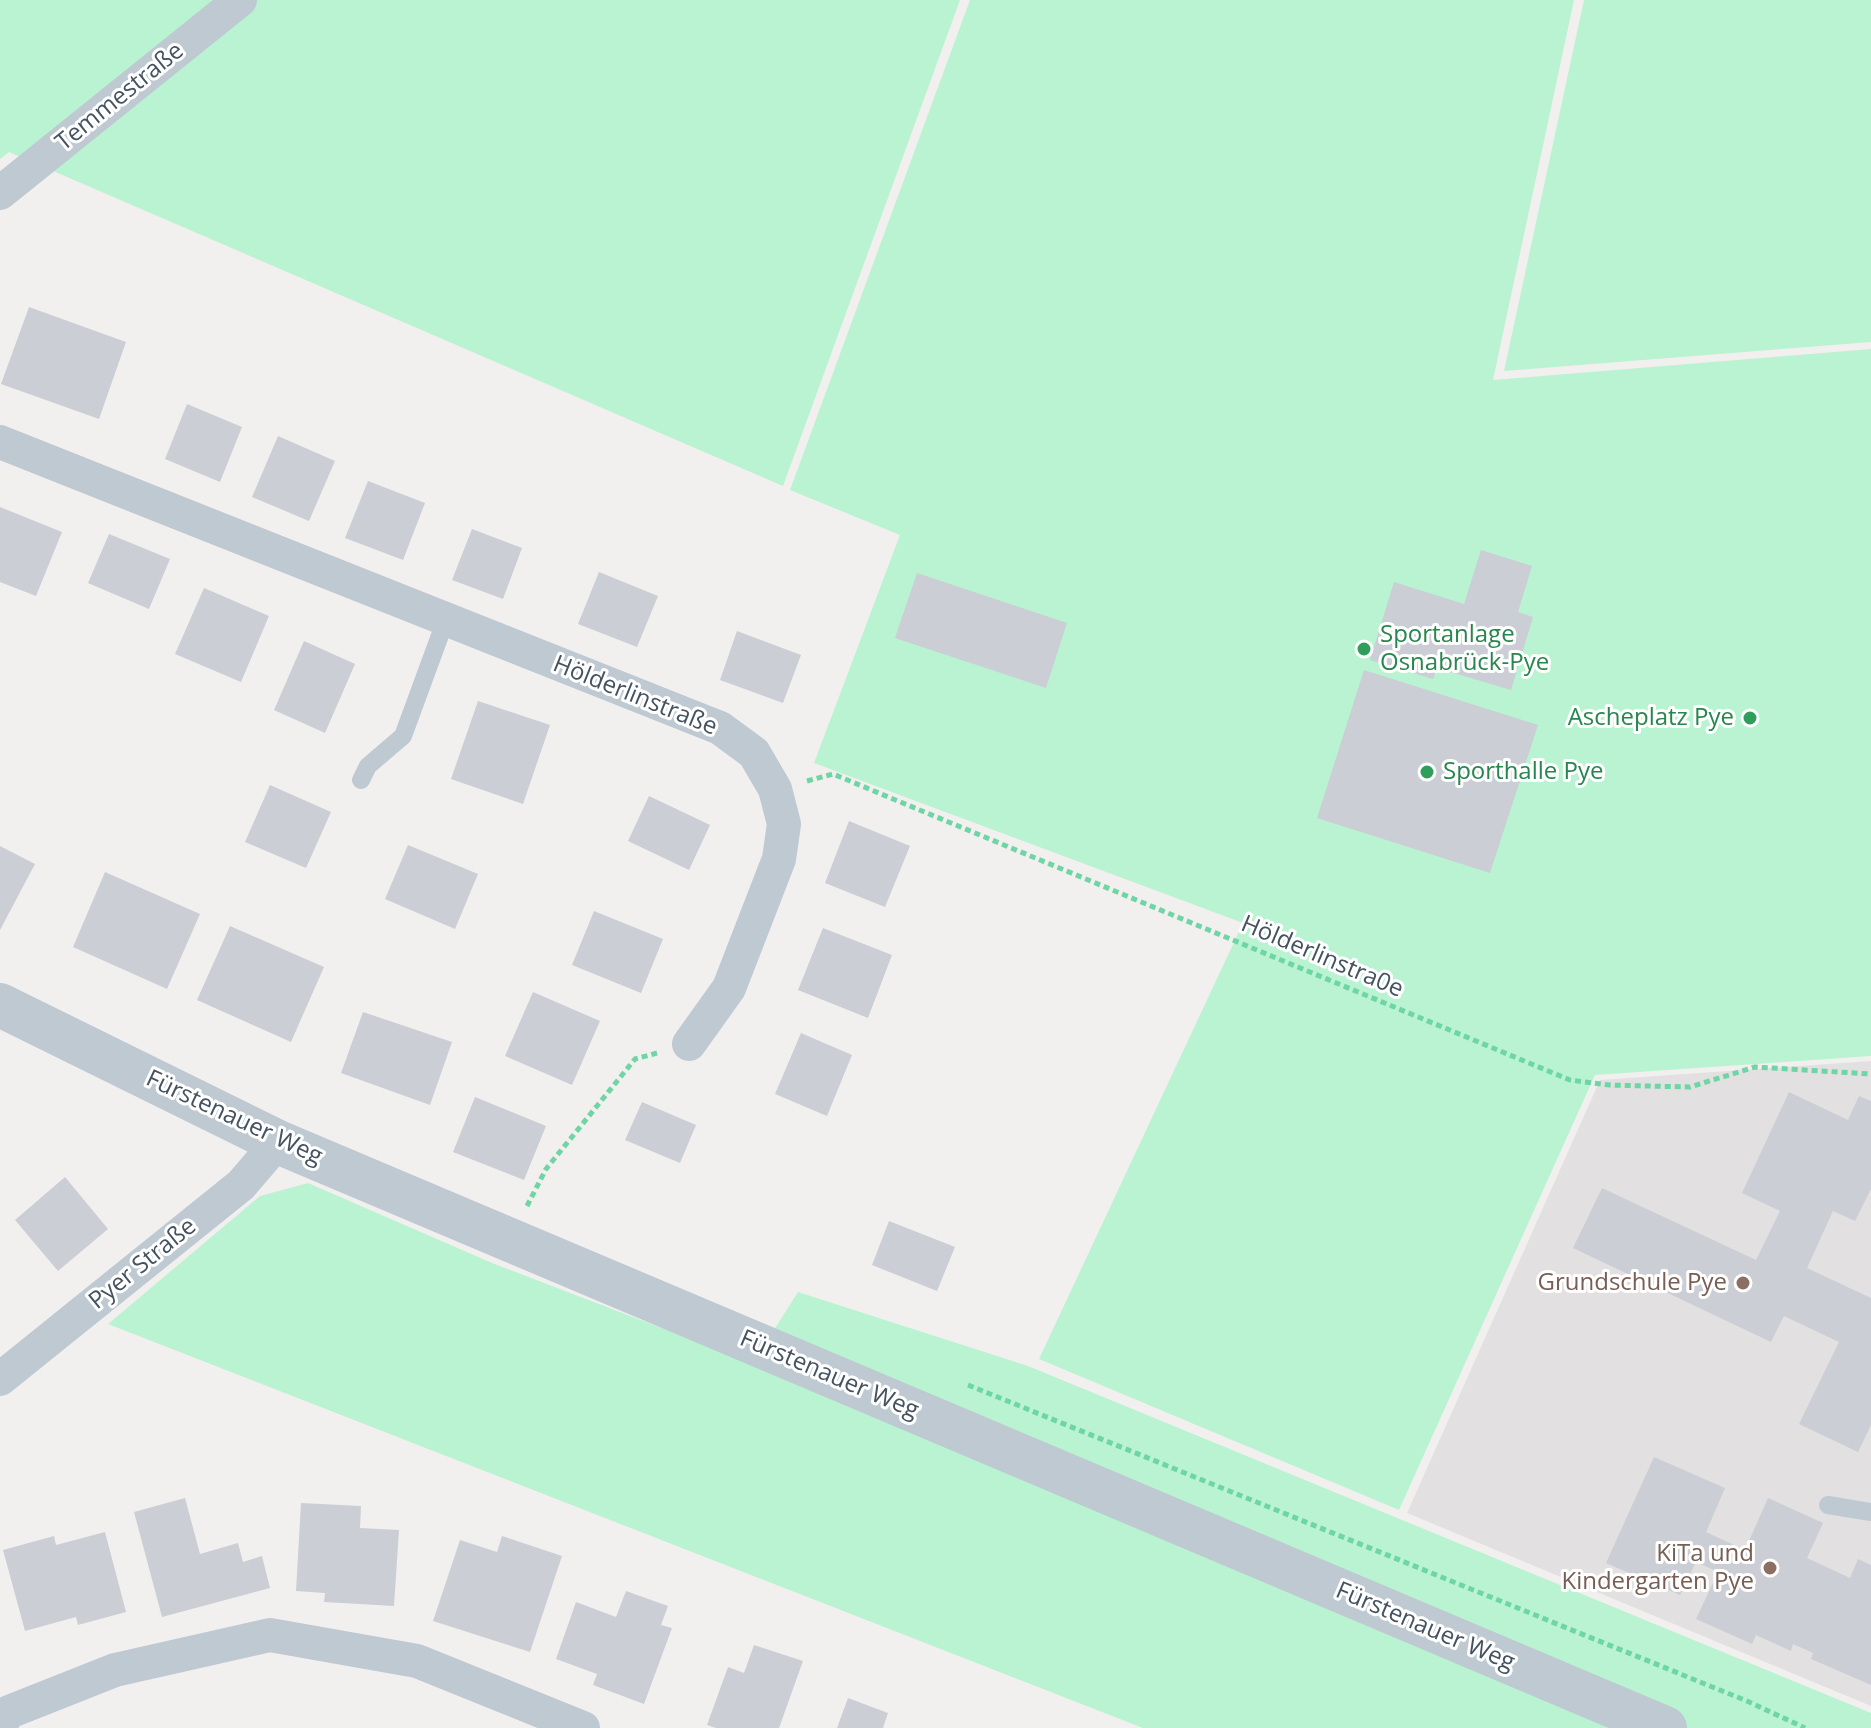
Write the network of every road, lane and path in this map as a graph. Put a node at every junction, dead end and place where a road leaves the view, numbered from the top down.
1 (240, 0) edge
2 (0, 193) edge
3 (0, 442) edge
4 (446, 619) junction
5 (361, 780) dead end
6 (775, 789) junction
7 (0, 1005) edge
8 (689, 1044) joint
9 (1871, 1074) edge
10 (278, 1142) junction
11 (505, 1238) junction
12 (0, 1379) edge
13 (958, 1381) dead end
14 (1828, 1505) dead end
15 (1871, 1512) edge
16 (0, 1724) edge
17 (583, 1728) edge
18 (1665, 1728) edge
19 (1805, 1728) edge

1 - 2 street, Temmestraße
3 - 4 street, Hölderlinstraße
4 - 5 lane
4 - 6 street, Hölderlinstraße
6 - 8 street, Hölderlinstraße
6 - 9 path, Hölderlinstra0e
7 - 10 street, Fürstenauer Weg
8 - 11 path
10 - 11 street, Fürstenauer Weg
10 - 12 street, Pyer Straße
11 - 18 street, Fürstenauer Weg
13 - 19 path
14 - 15 lane
16 - 17 street

